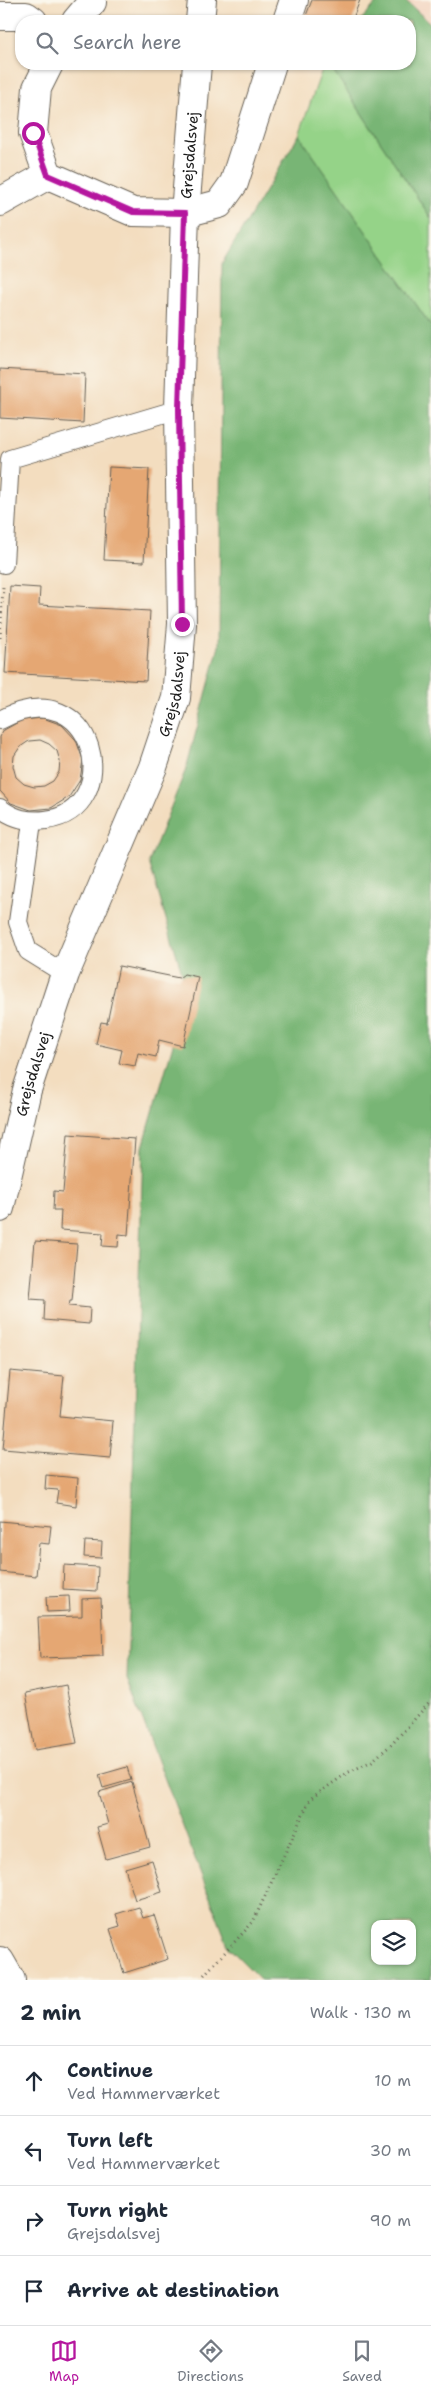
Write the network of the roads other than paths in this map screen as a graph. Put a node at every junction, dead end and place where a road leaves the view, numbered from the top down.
1 (202, 0) edge
2 (294, 0) edge
3 (201, 15) edge
4 (289, 15) edge
5 (0, 16) edge
6 (15, 16) edge
7 (46, 70) edge
8 (196, 70) edge
9 (270, 70) edge
10 (48, 175) junction
11 (0, 202) edge
12 (185, 213) junction
13 (179, 409) junction
14 (4, 564) road end
15 (0, 720) edge
16 (0, 808) edge
17 (32, 822) junction
18 (65, 974) junction
19 (5, 1161) edge
20 (0, 1208) edge
21 (0, 1961) edge
22 (11, 1980) edge

1 - 3 street
2 - 4 street
5 - 6 street
7 - 10 street
8 - 12 street, Grejsdalsvej
9 - 12 street
10 - 11 street
10 - 12 street
12 - 13 street, Grejsdalsvej
13 - 14 lane
13 - 18 street, Grejsdalsvej
15 - 17 lane
16 - 17 lane
17 - 18 lane
18 - 19 street, Grejsdalsvej
19 - 20 street, Grejsdalsvej
21 - 22 street

